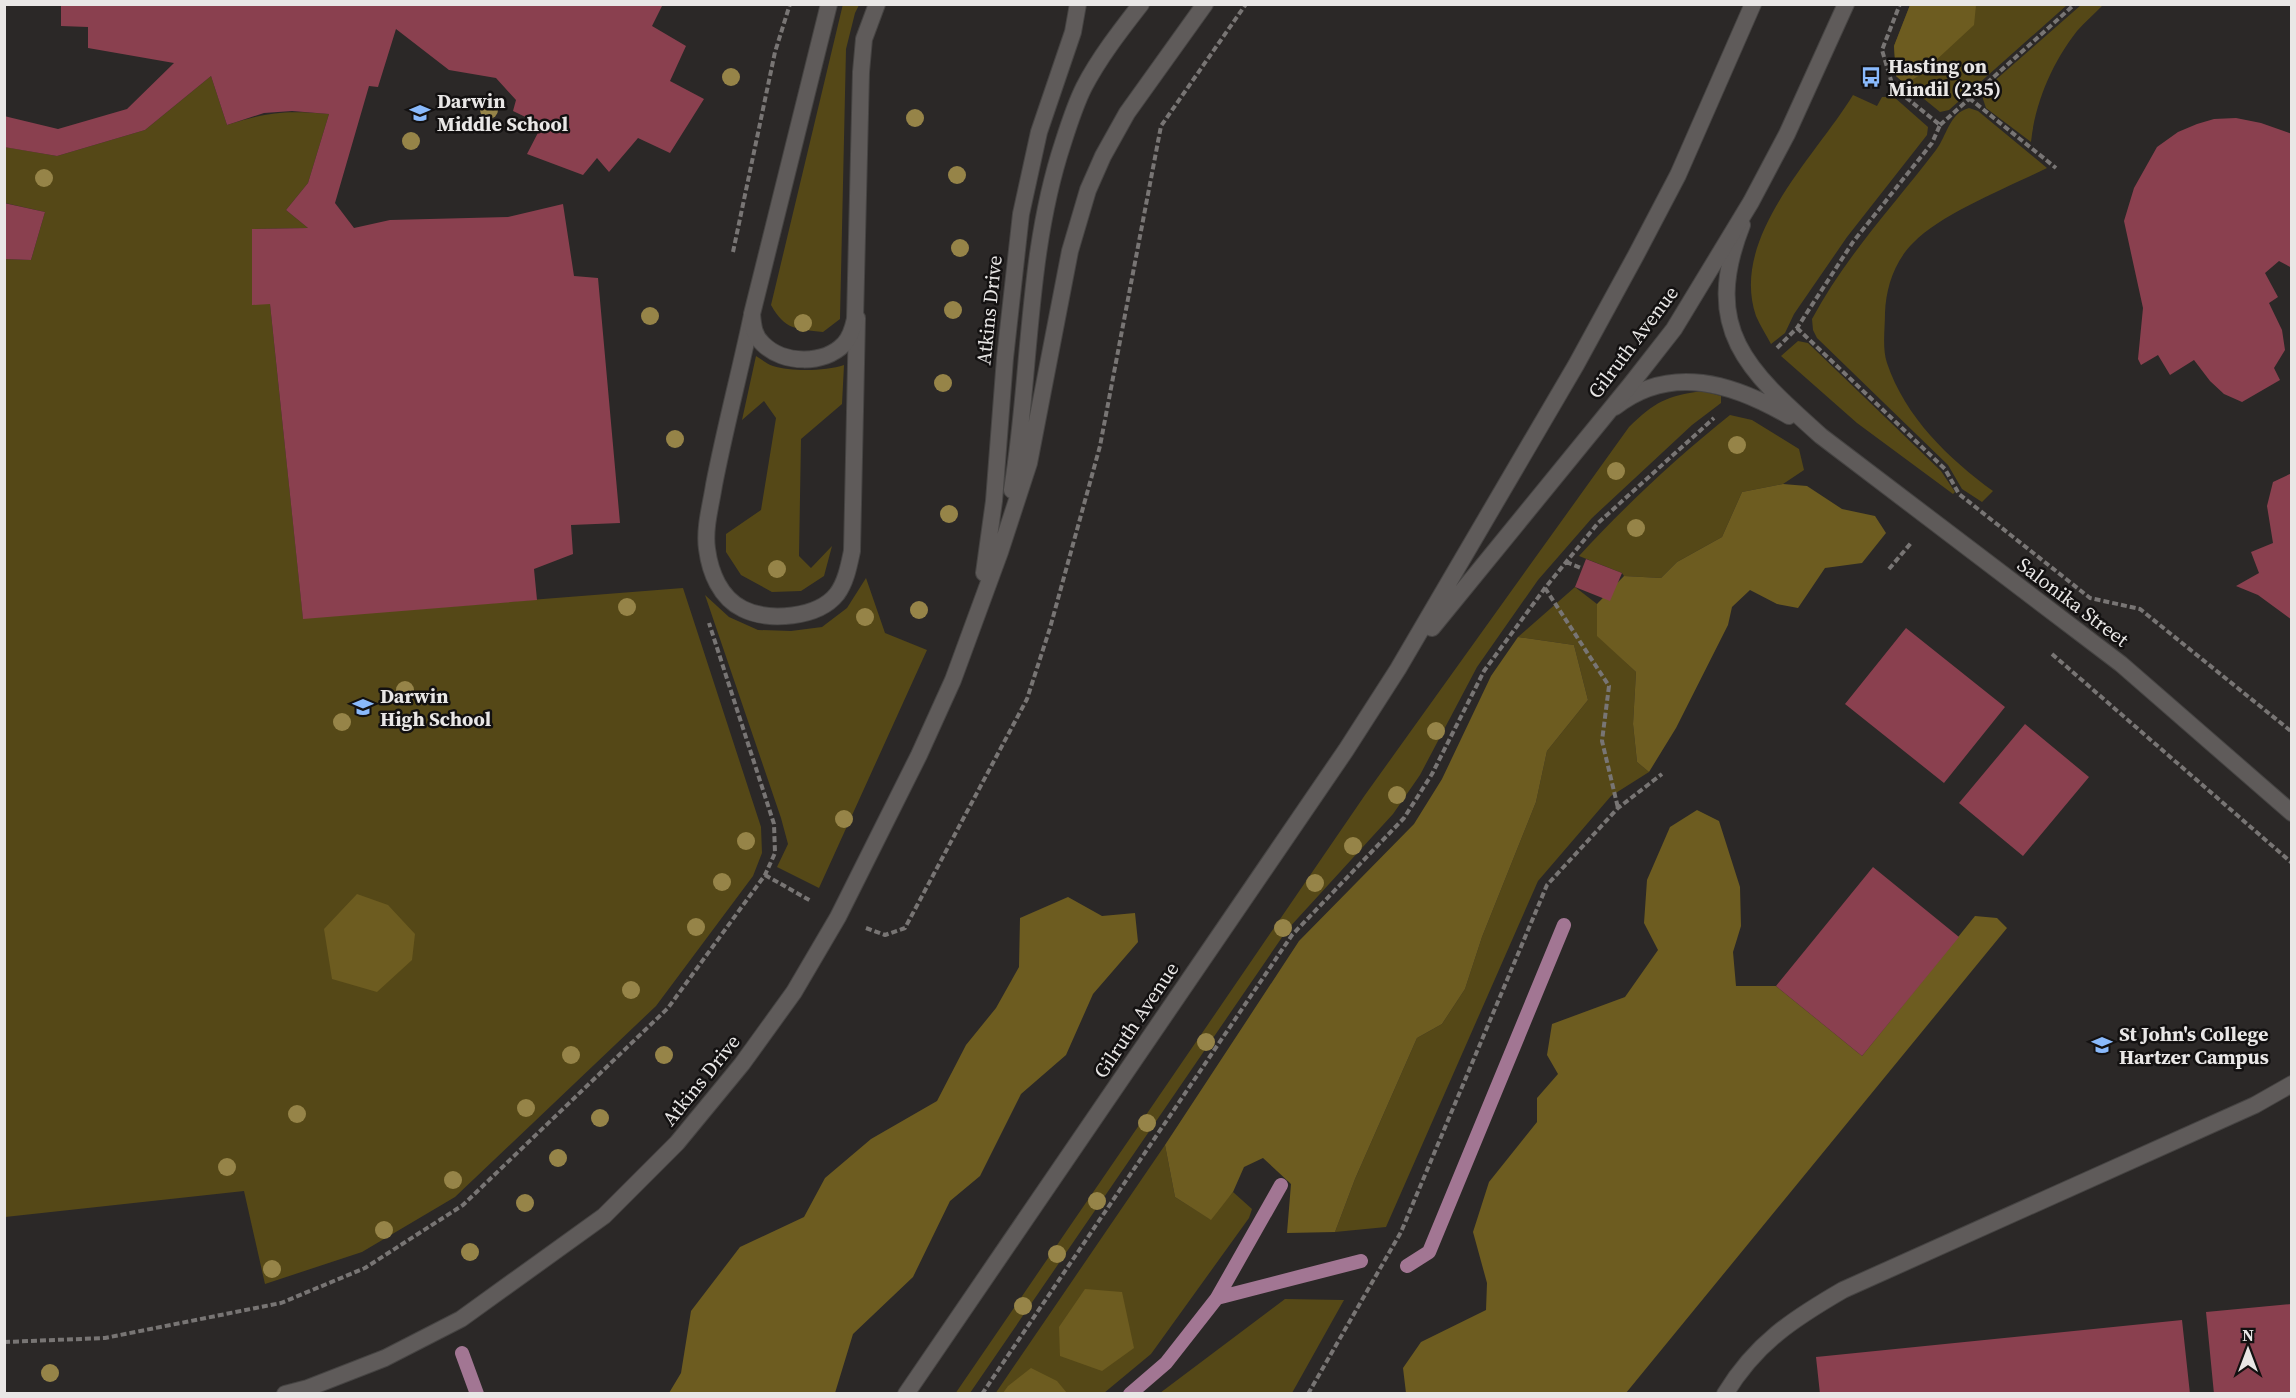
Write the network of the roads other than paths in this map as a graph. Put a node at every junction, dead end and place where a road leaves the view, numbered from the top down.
1 (829, 4) edge
2 (876, 4) edge
3 (1078, 4) edge
4 (1141, 4) edge
5 (1205, 4) edge
6 (1740, 4) edge
7 (1753, 4) edge
8 (1846, 4) edge
9 (1710, 102) junction
10 (1751, 202) junction
11 (857, 302) junction
12 (752, 314) junction
13 (1608, 412) junction
14 (1821, 436) junction
15 (1000, 552) junction
16 (972, 626) junction
17 (1398, 669) junction
18 (2292, 813) edge
19 (2292, 1084) edge
20 (285, 1394) edge
21 (906, 1394) edge
22 (1725, 1394) edge

1 - 12 street
2 - 11 street
3 - 16 street, Atkins Drive
4 - 15 street, Atkins Drive
5 - 15 street, Atkins Drive
6 - 9 street
7 - 9 street, Gilruth Avenue
8 - 10 street, Gilruth Avenue
9 - 17 street, Gilruth Avenue
10 - 13 street, Gilruth Avenue
10 - 14 street, Salonika Street
11 - 12 street
11 - 12 street
13 - 14 street, Salonika Street
13 - 17 street, Gilruth Avenue
14 - 18 street, Salonika Street
15 - 16 street, Atkins Drive
16 - 20 street, Atkins Drive
17 - 21 street, Gilruth Avenue
19 - 22 street

